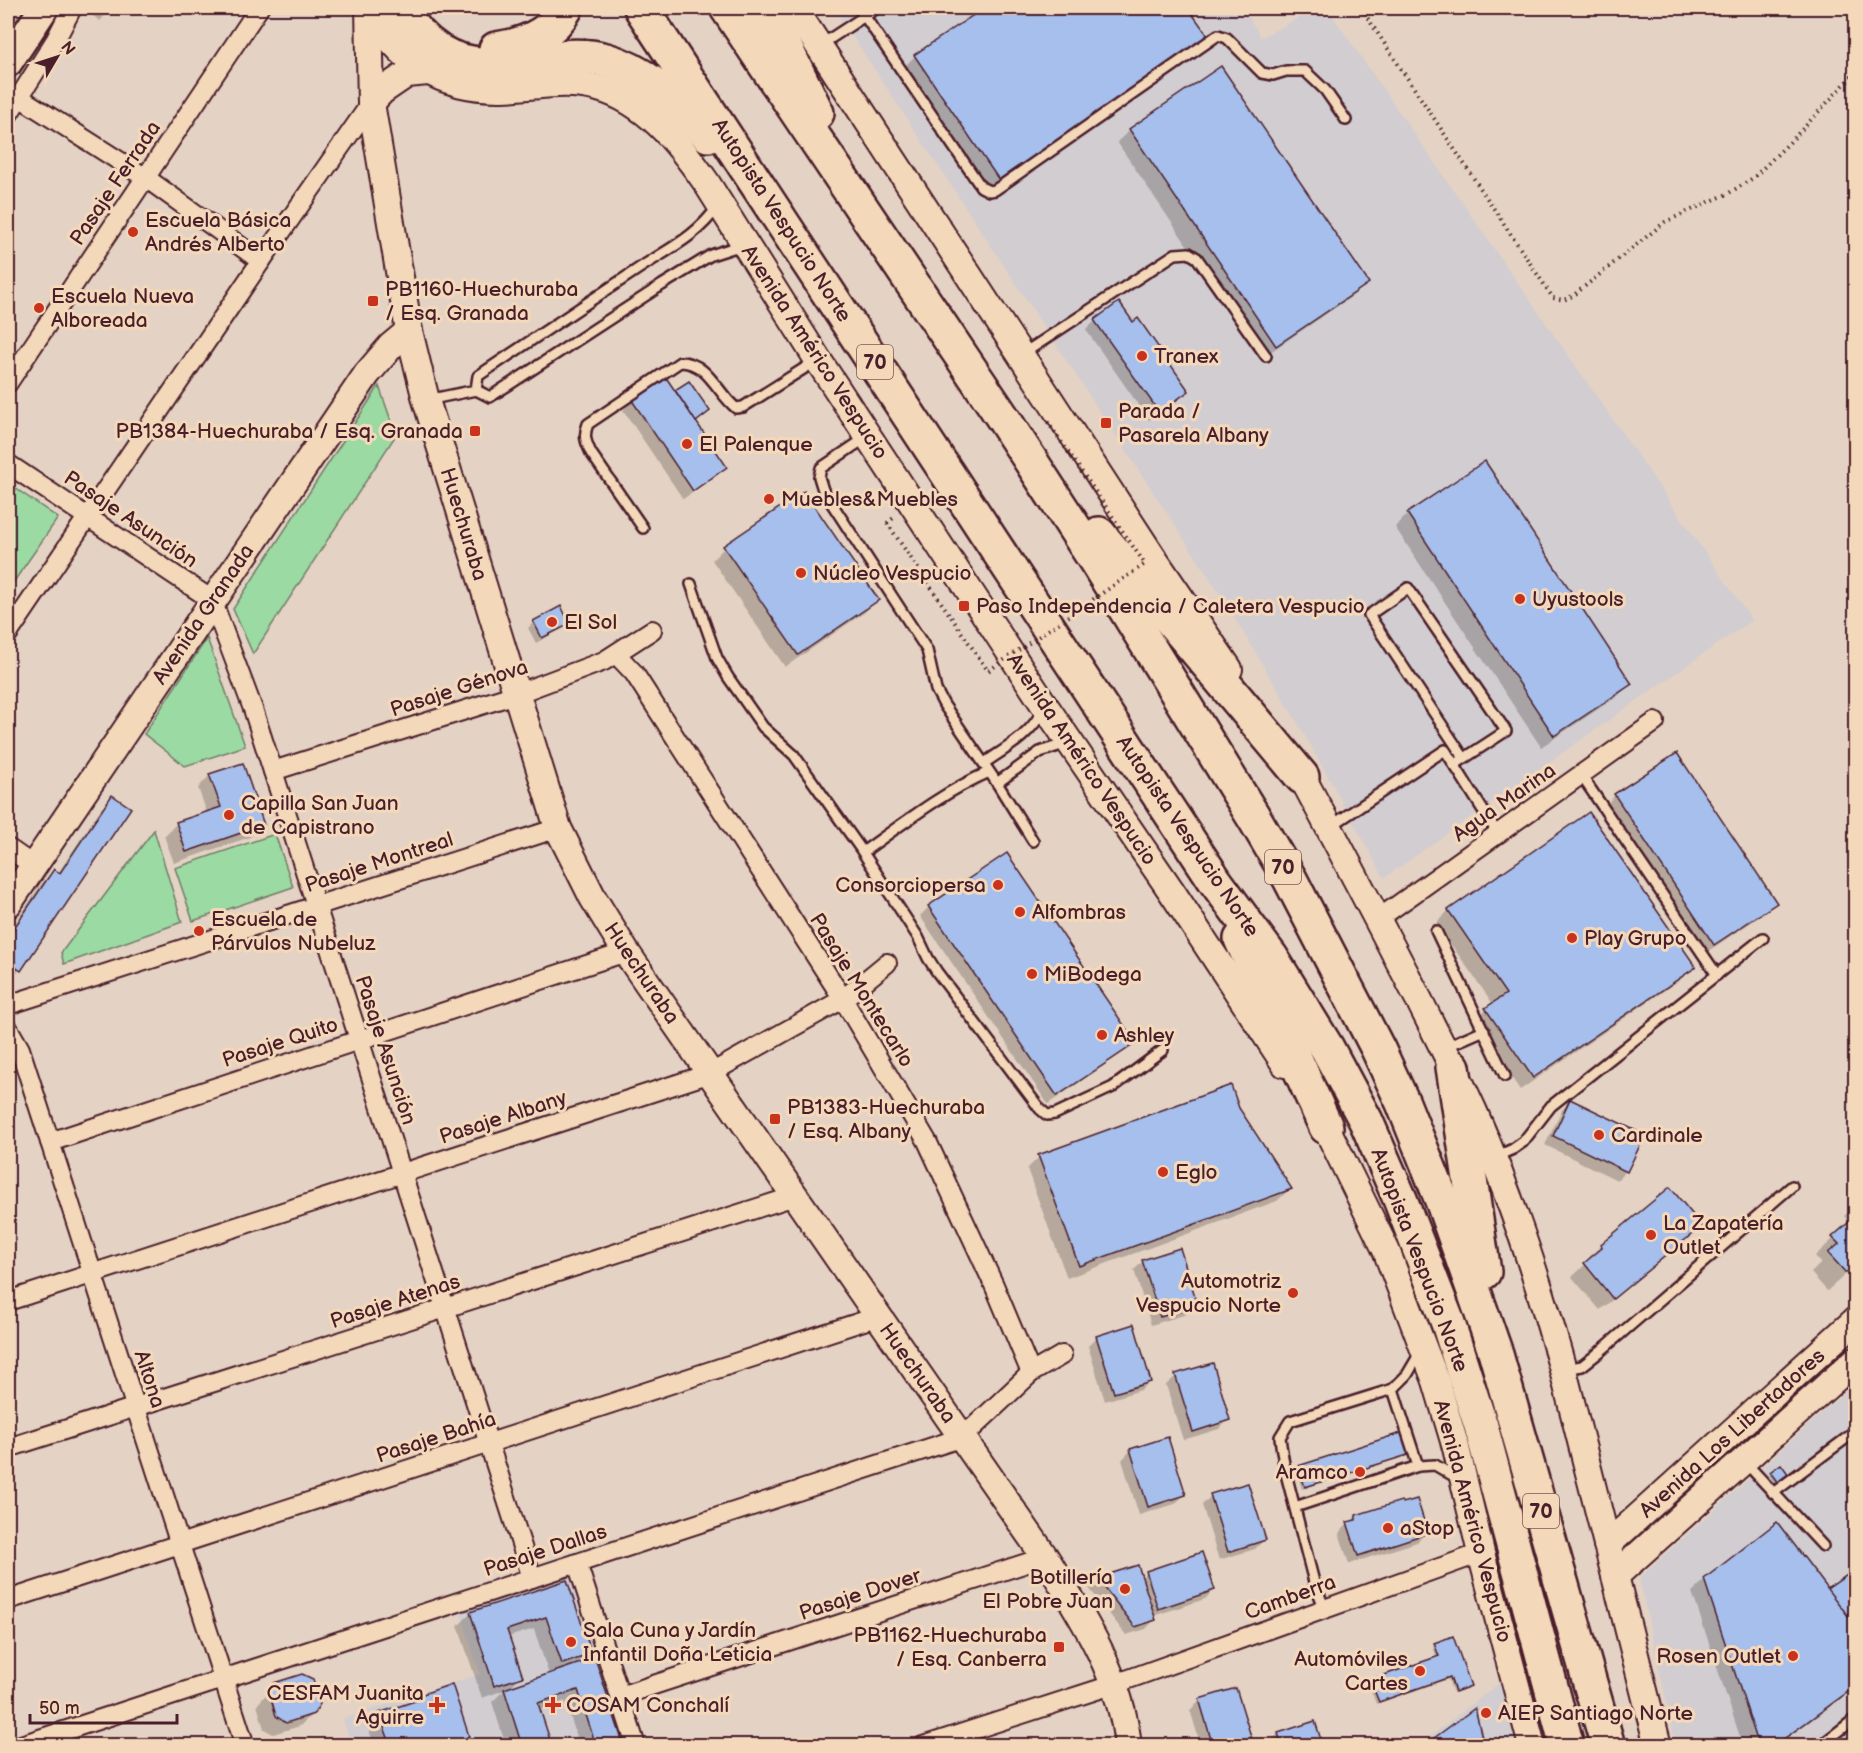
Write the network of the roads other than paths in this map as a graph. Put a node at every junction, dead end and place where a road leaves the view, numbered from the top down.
1 (45, 8) edge
2 (72, 8) edge
3 (259, 8) edge
4 (369, 8) edge
5 (400, 8) edge
6 (422, 8) edge
7 (566, 8) edge
8 (641, 8) edge
9 (727, 8) edge
10 (766, 8) edge
11 (794, 8) edge
12 (859, 8) edge
13 (877, 8) edge
14 (865, 16) junction
15 (819, 46) junction
16 (8, 62) edge
17 (428, 72) junction
18 (20, 97) junction
19 (371, 103) junction
20 (8, 115) edge
21 (1346, 120) dead end
22 (146, 178) junction
23 (762, 190) junction
24 (719, 205) junction
25 (864, 212) junction
26 (744, 244) junction
27 (261, 261) junction
28 (409, 331) junction
29 (1021, 355) junction
30 (1266, 356) dead end
31 (818, 360) junction
32 (8, 383) edge
33 (476, 390) junction
34 (426, 400) junction
35 (1003, 418) junction
36 (869, 436) junction
37 (8, 464) edge
38 (87, 518) junction
39 (643, 528) dead end
40 (691, 584) dead end
41 (212, 600) junction
42 (652, 630) dead end
43 (8, 634) edge
44 (616, 654) junction
45 (516, 694) junction
46 (1045, 706) junction
47 (1655, 722) dead end
48 (1069, 743) junction
49 (1464, 758) junction
50 (1454, 765) junction
51 (987, 768) junction
52 (273, 771) junction
53 (1581, 775) junction
54 (1302, 777) junction
55 (997, 783) junction
56 (1329, 827) junction
57 (558, 828) junction
58 (1498, 834) junction
59 (1033, 841) dead end
60 (8, 848) edge
61 (863, 852) junction
62 (34, 866) junction
63 (1216, 882) junction
64 (8, 904) edge
65 (316, 906) junction
66 (1378, 918) junction
67 (1436, 931) dead end
68 (1763, 938) dead end
69 (627, 952) junction
70 (887, 963) dead end
71 (1717, 975) junction
72 (843, 999) junction
73 (8, 1005) edge
74 (8, 1028) edge
75 (1484, 1030) junction
76 (359, 1040) junction
77 (1163, 1050) dead end
78 (1448, 1057) junction
79 (711, 1073) junction
80 (1505, 1076) dead end
81 (1326, 1127) junction
82 (50, 1142) junction
83 (1493, 1158) junction
84 (402, 1174) junction
85 (1792, 1186) dead end
86 (795, 1196) junction
87 (92, 1274) junction
88 (8, 1301) edge
89 (446, 1308) junction
90 (879, 1316) junction
91 (1856, 1320) edge
92 (1423, 1345) junction
93 (1495, 1351) junction
94 (1062, 1355) dead end
95 (1856, 1360) edge
96 (1563, 1370) junction
97 (1030, 1373) junction
98 (1393, 1389) junction
99 (135, 1407) junction
100 (1856, 1431) edge
101 (963, 1437) junction
102 (489, 1443) junction
103 (8, 1448) edge
104 (1744, 1461) junction
105 (1418, 1466) junction
106 (1465, 1482) junction
107 (1773, 1493) junction
108 (1295, 1507) junction
109 (179, 1544) junction
110 (1607, 1545) junction
111 (1823, 1546) dead end
112 (1481, 1554) junction
113 (1046, 1557) junction
114 (577, 1563) junction
115 (1615, 1576) junction
116 (532, 1578) junction
117 (8, 1600) edge
118 (1325, 1609) junction
119 (223, 1678) junction
120 (1115, 1684) junction
121 (620, 1696) junction
122 (1856, 1718) edge
123 (18, 1746) edge
124 (245, 1746) edge
125 (636, 1746) edge
126 (923, 1746) edge
127 (1128, 1746) edge
128 (1532, 1746) edge
129 (1567, 1746) edge
130 (1608, 1746) edge
131 (1658, 1746) edge
132 (1820, 1746) edge

1 - 16 main road
2 - 18 street
3 - 22 street, Pasaje Ferrada
4 - 17 main road, Avenida Américo Vespucio
4 - 19 main road, Huechuraba
5 - 23 highway
6 - 7 highway
8 - 23 highway, Autopista Vespucio Norte / 70
9 - 25 highway, Autopista Vespucio Norte / 70
10 - 25 highway
11 - 15 main road
12 - 14 lane
13 - 14 lane
14 - 15 lane
14 - 21 lane
15 - 29 main road
17 - 19 main road
17 - 24 main road, Avenida Américo Vespucio
18 - 20 street
18 - 22 street
19 - 27 street
19 - 28 main road, Huechuraba
22 - 27 street
22 - 32 street, Pasaje Ferrada
23 - 63 highway, Autopista Vespucio Norte / 70
24 - 26 main road, Avenida Américo Vespucio
24 - 33 lane
25 - 35 highway, Autopista Vespucio Norte / 70
26 - 31 main road, Avenida Américo Vespucio
26 - 33 lane
27 - 38 street
28 - 34 main road, Huechuraba
28 - 41 main road, Avenida Granada
29 - 30 lane
29 - 54 main road
31 - 36 main road, Avenida Américo Vespucio
31 - 39 lane
33 - 34 lane
34 - 45 main road, Huechuraba
35 - 54 highway
35 - 93 highway, Autopista Vespucio Norte / 70
36 - 46 main road, Avenida Américo Vespucio
36 - 51 lane
37 - 38 street, Pasaje Asunción
38 - 41 street, Pasaje Asunción
38 - 43 street
40 - 61 lane
41 - 52 street, Pasaje Asunción
41 - 62 main road, Avenida Granada
42 - 44 street, Pasaje Génova
44 - 45 street, Pasaje Génova
44 - 72 street, Pasaje Montecarlo
45 - 52 street, Pasaje Génova
45 - 57 main road, Huechuraba
46 - 48 main road, Avenida Américo Vespucio
46 - 51 lane
47 - 53 street, Agua Marina
48 - 55 lane
48 - 81 main road, Avenida Américo Vespucio
49 - 49 lane
49 - 50 lane
50 - 56 lane
50 - 58 lane
51 - 55 lane
51 - 61 lane
52 - 65 street, Pasaje Asunción
53 - 58 street, Agua Marina
53 - 71 lane
54 - 56 main road
55 - 59 lane
56 - 66 main road
57 - 65 street, Pasaje Montreal
57 - 69 main road, Huechuraba
58 - 66 street, Agua Marina
60 - 62 street
61 - 77 lane
62 - 64 main road, Avenida Granada
63 - 81 highway
63 - 129 highway, Autopista Vespucio Norte / 70
65 - 73 street, Pasaje Montreal
65 - 76 street, Pasaje Asunción
66 - 78 main road
67 - 75 lane
68 - 71 lane
69 - 76 street, Pasaje Quito
69 - 79 main road, Huechuraba
70 - 72 street, Pasaje Albany
71 - 83 lane
72 - 79 street, Pasaje Albany
72 - 97 street, Pasaje Montecarlo
74 - 82 street, Altona
75 - 78 lane
75 - 80 lane
76 - 82 street, Pasaje Quito
76 - 84 street, Pasaje Asunción
78 - 83 main road
78 - 93 highway
79 - 84 street, Pasaje Albany
79 - 86 main road, Huechuraba
81 - 92 main road, Avenida Américo Vespucio
82 - 87 street, Altona
83 - 96 main road
84 - 87 street, Pasaje Albany
84 - 89 street, Pasaje Asunción
85 - 96 lane
86 - 89 street, Pasaje Atenas
86 - 90 main road, Huechuraba
87 - 88 street, Pasaje Albany
87 - 99 street, Altona
89 - 99 street, Pasaje Atenas
89 - 102 street, Pasaje Asunción
90 - 101 main road, Huechuraba
90 - 102 street, Pasaje Bahía
91 - 110 main road, Avenida Los Libertadores
92 - 98 lane
92 - 106 main road, Avenida Américo Vespucio
93 - 130 highway, Autopista Vespucio Norte / 70
94 - 97 street, Pasaje Dallas
95 - 104 main road, Avenida Los Libertadores
96 - 110 main road
97 - 101 street, Pasaje Dallas
98 - 105 lane
98 - 108 lane
99 - 103 street, Pasaje Atenas
99 - 109 street, Altona
100 - 107 lane
101 - 113 main road, Huechuraba
101 - 114 street, Pasaje Dallas
102 - 109 street, Pasaje Bahía
102 - 116 street, Pasaje Asunción
104 - 107 lane
104 - 115 main road, Avenida Los Libertadores
105 - 106 lane
105 - 108 lane
106 - 112 main road, Avenida Américo Vespucio
107 - 111 lane
108 - 118 lane
109 - 117 street, Pasaje Bahía
109 - 119 street, Altona
110 - 115 main road
112 - 118 street, Camberra
112 - 128 main road, Avenida Américo Vespucio
113 - 120 main road, Huechuraba
113 - 121 street, Pasaje Dover
114 - 116 street, Pasaje Dallas
114 - 121 street
115 - 131 main road
116 - 119 street, Pasaje Dallas
118 - 120 street, Camberra
119 - 123 street, Pasaje Dallas
119 - 124 street, Altona
120 - 126 street, Camberra
120 - 127 main road, Huechuraba
121 - 125 street
122 - 132 lane

